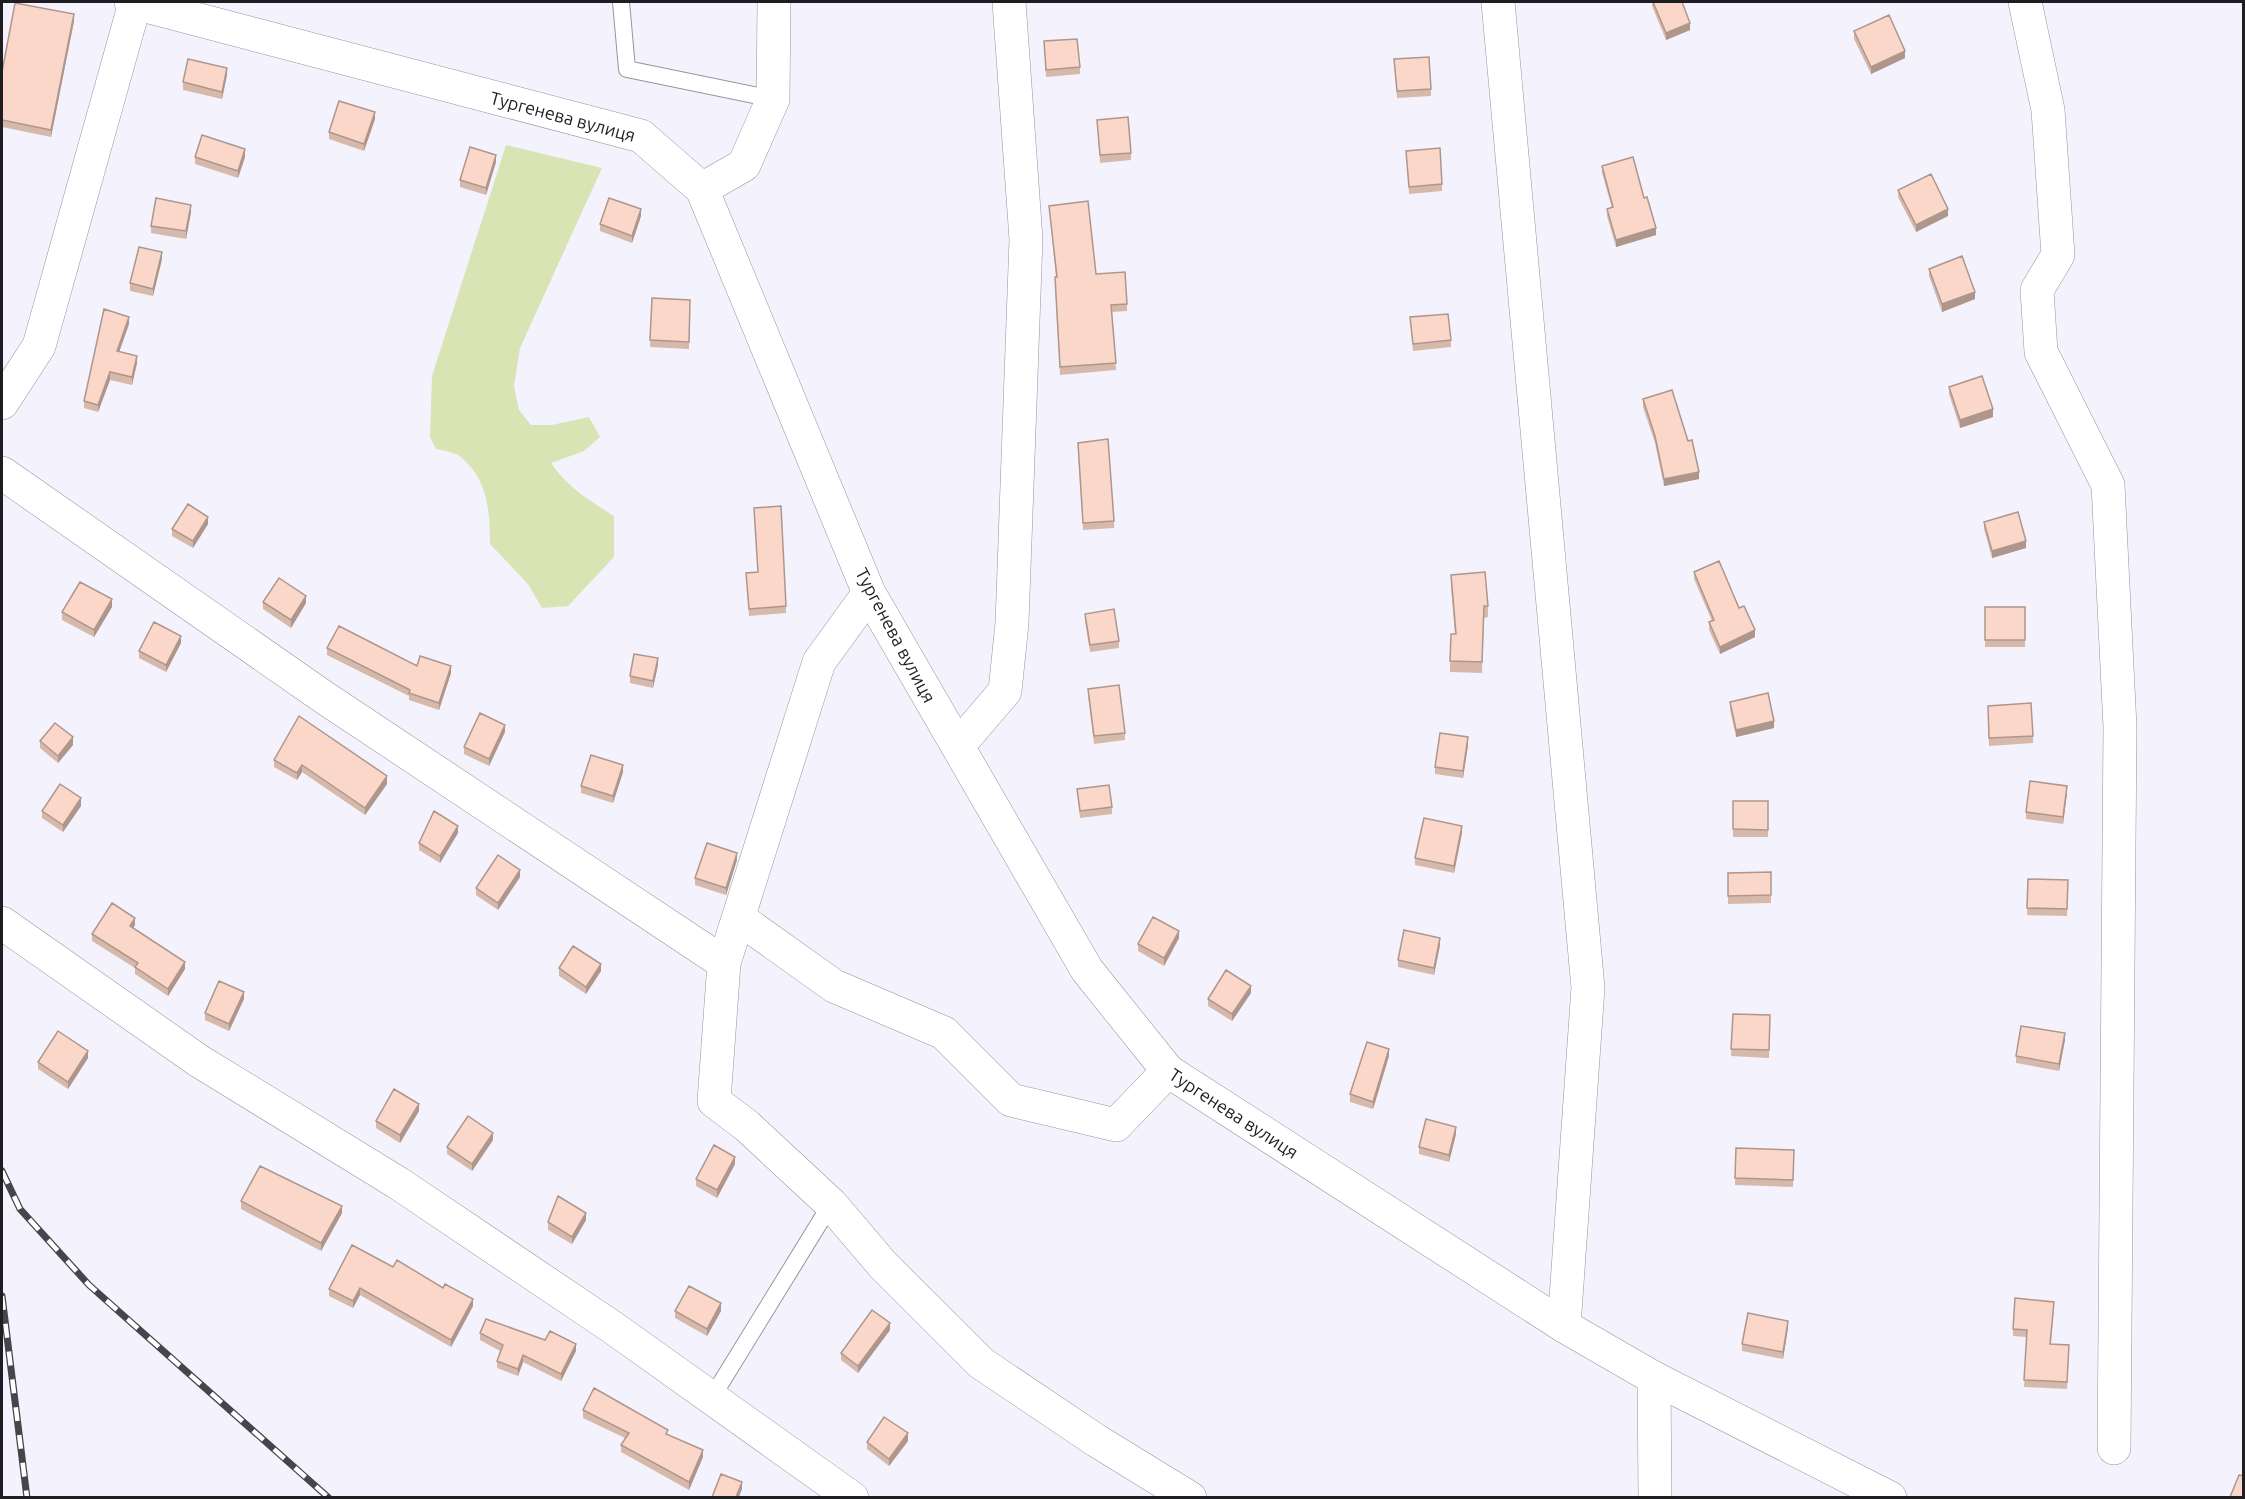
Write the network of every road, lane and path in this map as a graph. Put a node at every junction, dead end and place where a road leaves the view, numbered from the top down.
1 (133, 2) edge
2 (621, 2) edge
3 (774, 2) edge
4 (1009, 2) edge
5 (1498, 2) edge
6 (2025, 2) edge
7 (773, 99) junction
8 (702, 189) junction
9 (2, 403) edge
10 (2, 473) edge
11 (869, 593) junction
12 (958, 746) junction
13 (740, 919) junction
14 (2, 922) edge
15 (724, 963) junction
16 (1168, 1071) junction
17 (831, 1204) junction
18 (1564, 1326) junction
19 (1654, 1378) junction
20 (711, 1398) junction
21 (2114, 1448) dead end
22 (852, 1497) edge
23 (1190, 1497) edge
24 (1655, 1497) edge
25 (1890, 1497) edge

1 - 8 street, Тургенева вулиця
1 - 9 street
2 - 7 lane
3 - 7 street
4 - 12 street
5 - 18 street
6 - 21 street
7 - 8 street
8 - 11 street, Тургенева вулиця
10 - 15 street
11 - 12 street, Тургенева вулиця
11 - 13 street
12 - 16 street, Тургенева вулиця
13 - 15 street
13 - 16 street
14 - 20 street
15 - 17 street
16 - 18 street, Тургенева вулиця
17 - 20 lane
17 - 23 street
18 - 19 street, Тургенева вулиця
19 - 24 street
19 - 25 street, Тургенева вулиця
20 - 22 street

